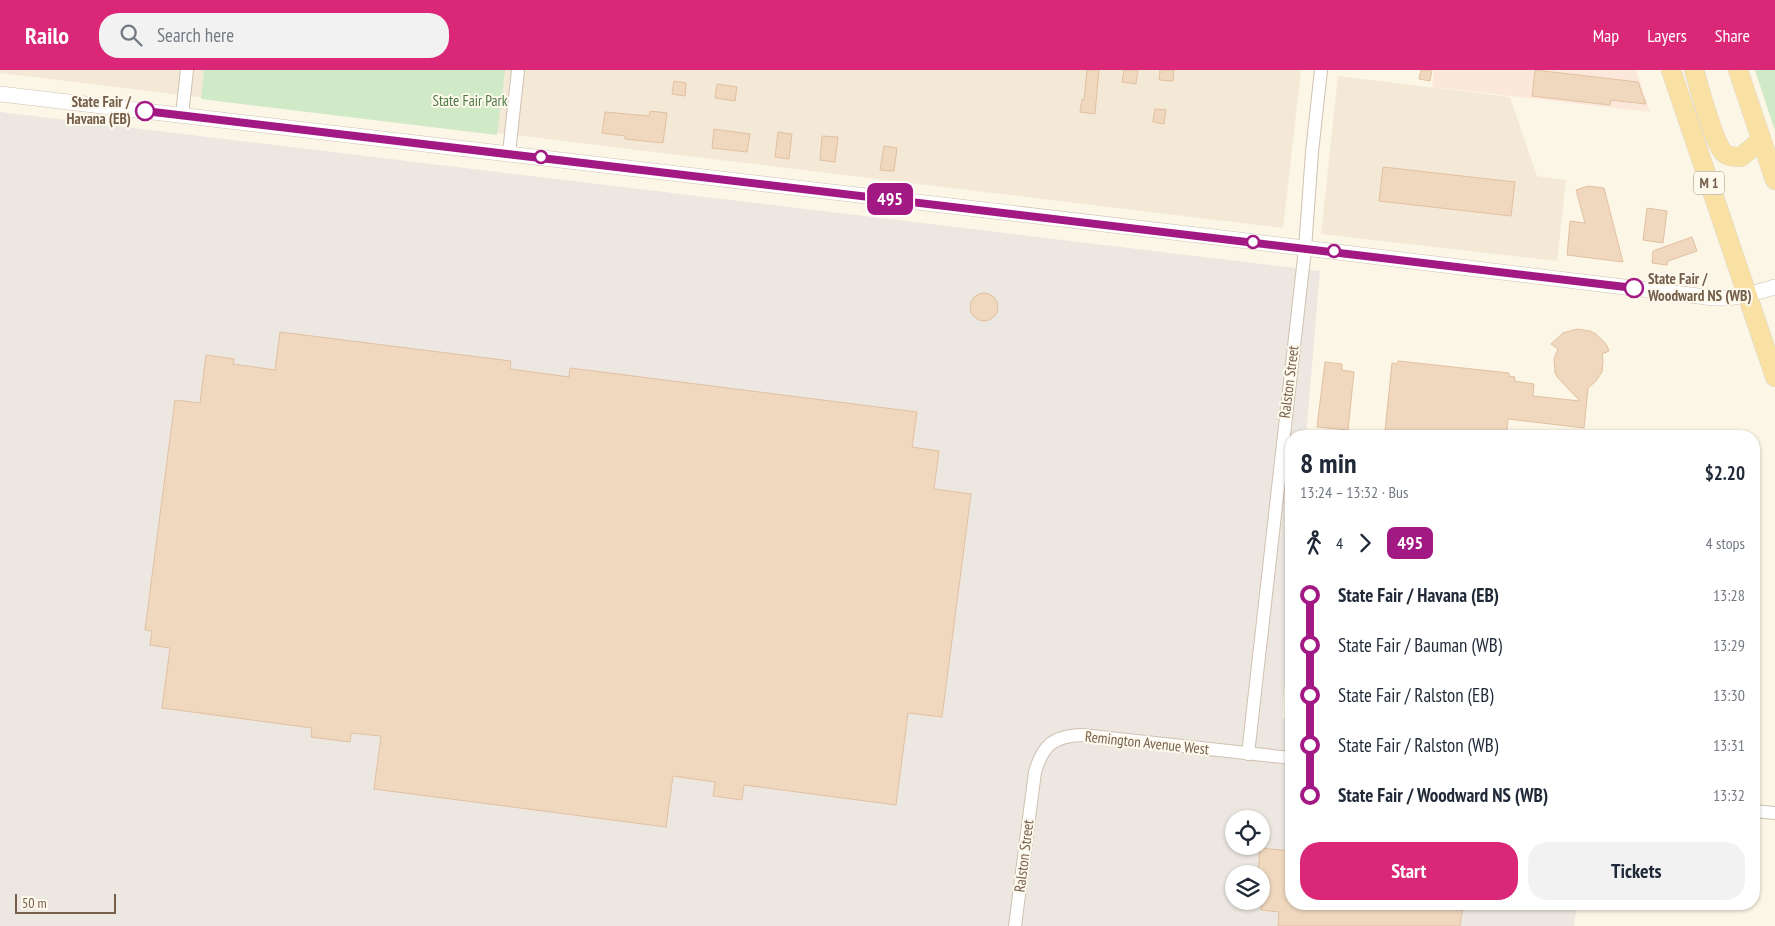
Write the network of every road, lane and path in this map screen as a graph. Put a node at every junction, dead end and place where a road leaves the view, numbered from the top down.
1 (188, 70) edge
2 (518, 70) edge
3 (1320, 70) edge
4 (1671, 70) edge
5 (1694, 70) edge
6 (1738, 70) edge
7 (0, 94) edge
8 (182, 116) junction
9 (1761, 140) junction
10 (509, 153) junction
11 (1775, 180) edge
12 (1305, 249) junction
13 (1775, 287) edge
14 (1747, 296) junction
15 (1774, 372) edge
16 (1248, 754) junction
17 (1285, 757) edge
18 (1033, 785) joint
19 (1760, 812) edge
20 (1775, 813) edge
21 (1015, 926) edge

1 - 8 street
2 - 10 street
3 - 12 street, Ralston Street
4 - 14 main road, M 1
5 - 9 main road
6 - 9 main road
7 - 8 street
8 - 10 street
9 - 11 main road
10 - 12 street
12 - 14 street
12 - 16 street, Ralston Street
13 - 14 street
14 - 15 main road, M 1
16 - 17 street, Remington Avenue West
16 - 18 street, Remington Avenue West
18 - 21 street, Ralston Street
19 - 20 street

